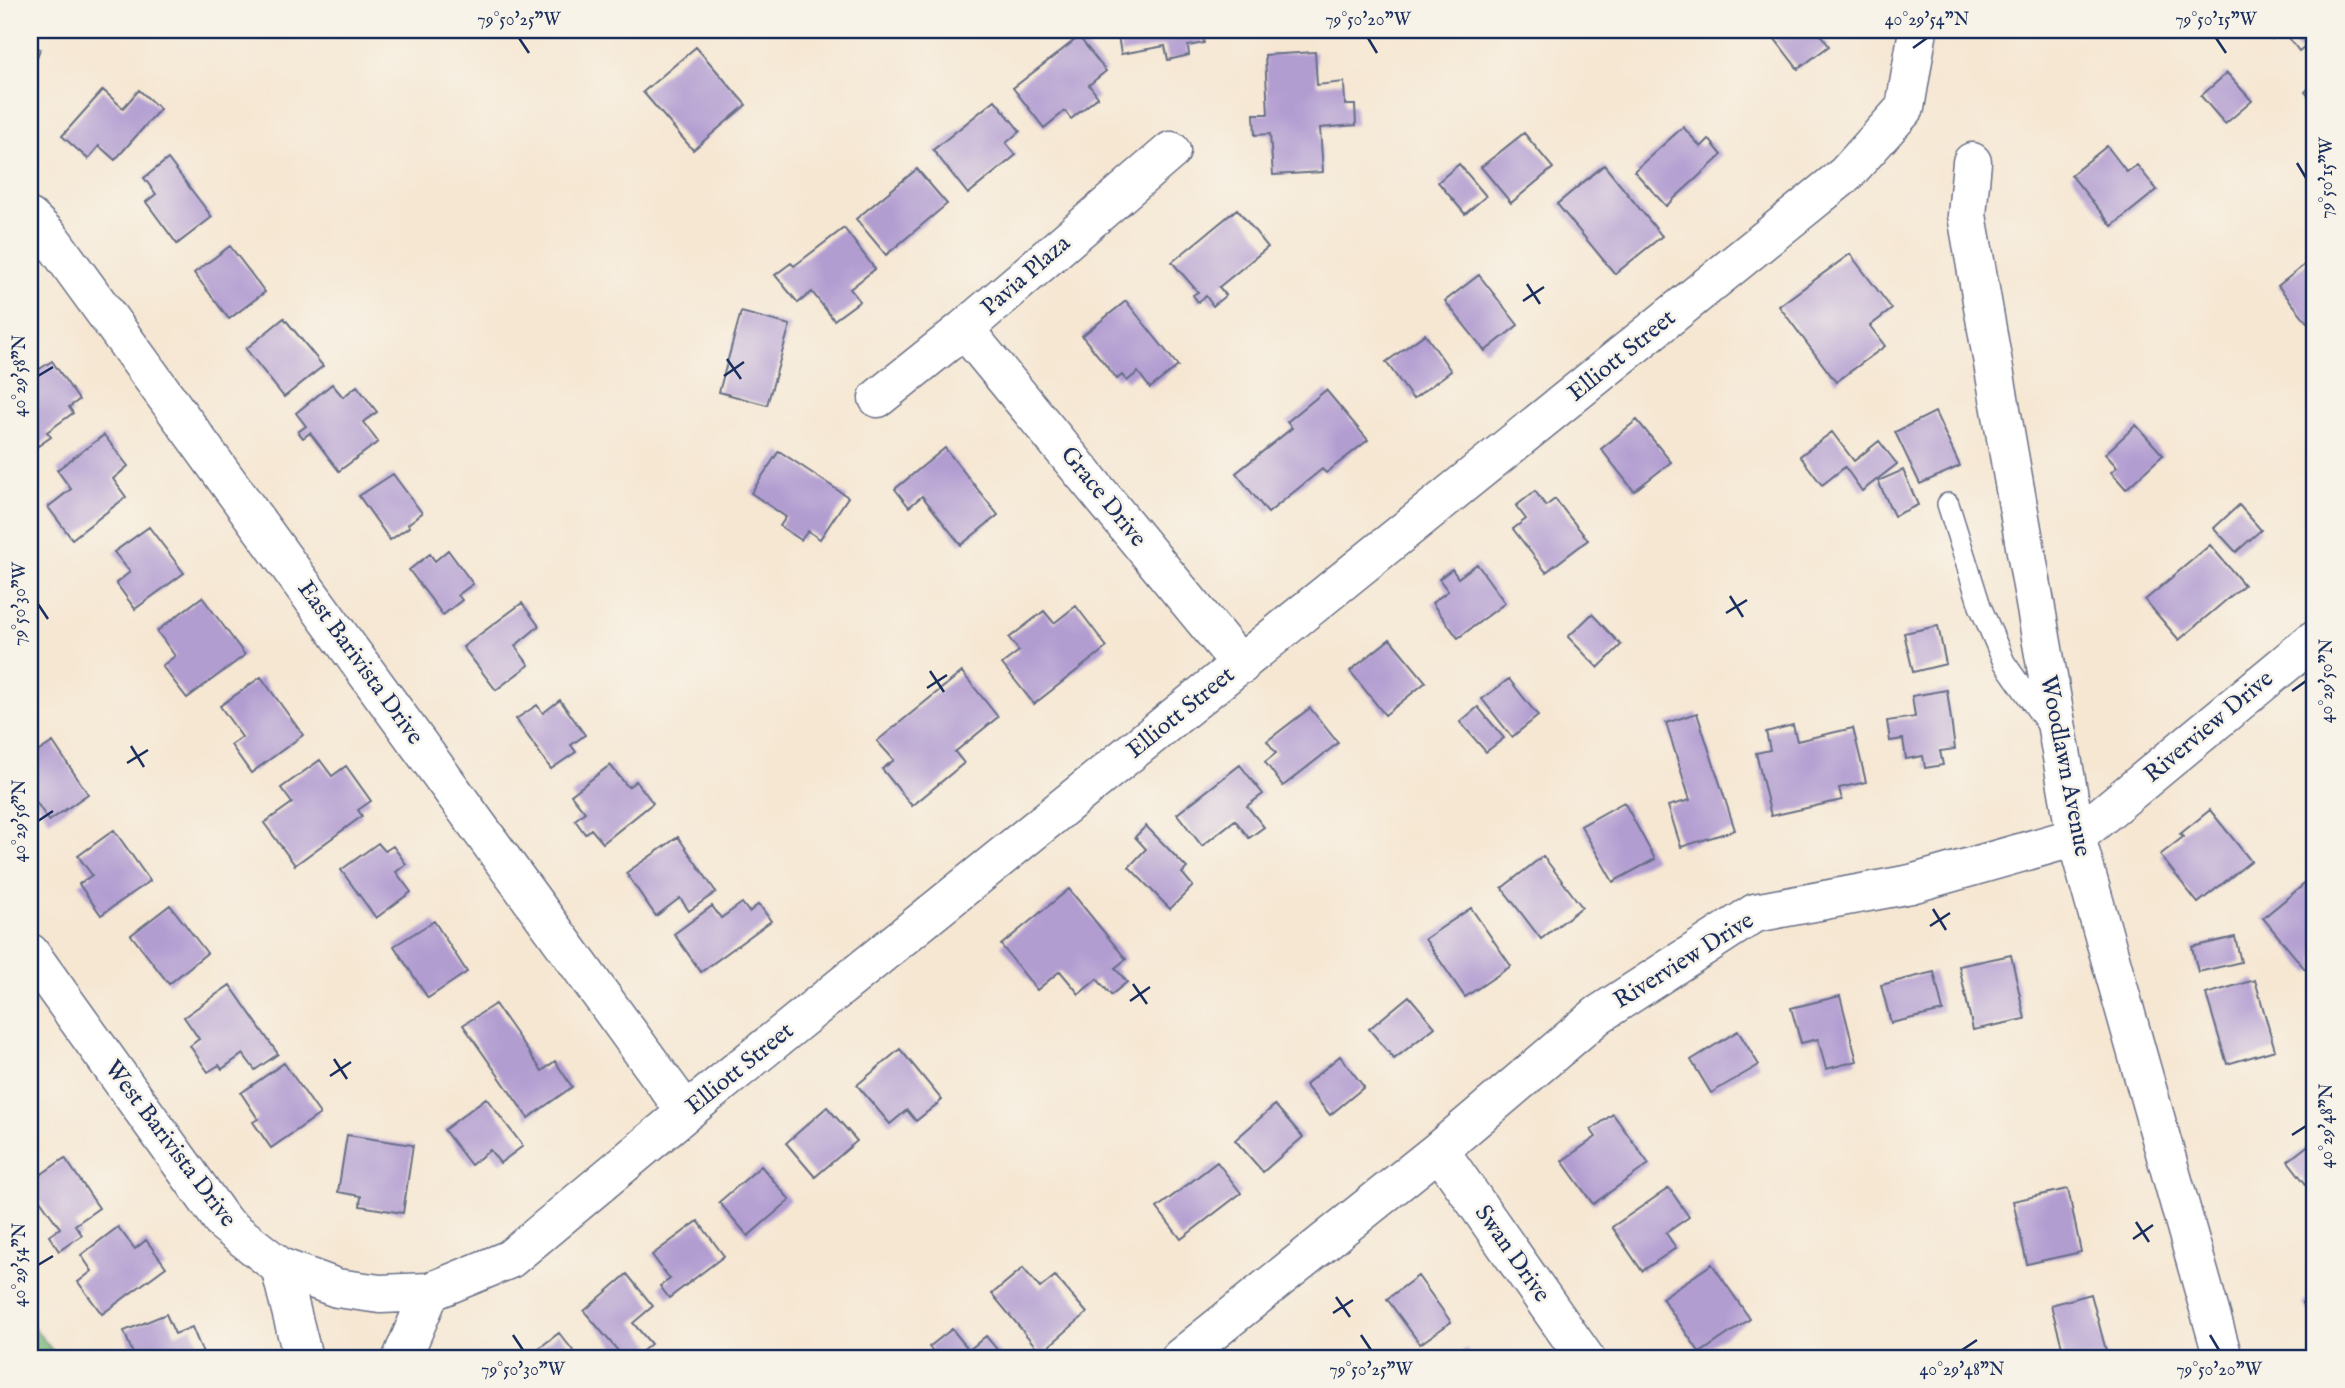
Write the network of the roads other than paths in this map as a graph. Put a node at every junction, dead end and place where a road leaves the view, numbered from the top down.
1 (1918, 30) edge
2 (1171, 151) dead end
3 (1972, 162) dead end
4 (30, 218) edge
5 (964, 329) junction
6 (878, 398) dead end
7 (1948, 504) dead end
8 (2315, 639) edge
9 (1241, 665) junction
10 (2059, 741) junction
11 (2076, 838) junction
12 (30, 953) edge
13 (686, 1112) junction
14 (1439, 1150) junction
15 (279, 1267) junction
16 (430, 1292) junction
17 (303, 1358) edge
18 (402, 1358) edge
19 (1180, 1358) edge
20 (1585, 1358) edge
21 (2222, 1358) edge

1 - 9 street, Elliott Street
2 - 5 street, Pavia Plaza
3 - 10 street, Woodlawn Avenue
4 - 13 street, East Barivista Drive
5 - 6 street, Pavia Plaza
5 - 9 street, Grace Drive
7 - 10 lane
8 - 11 street, Riverview Drive
9 - 13 street, Elliott Street
10 - 11 street, Woodlawn Avenue
11 - 14 street, Riverview Drive
11 - 21 street, Woodlawn Avenue
12 - 15 street, West Barivista Drive
13 - 16 street, Elliott Street
14 - 19 street, Riverview Drive
14 - 20 street, Swan Drive
15 - 16 street, West Barivista Drive
15 - 17 street
16 - 18 street

